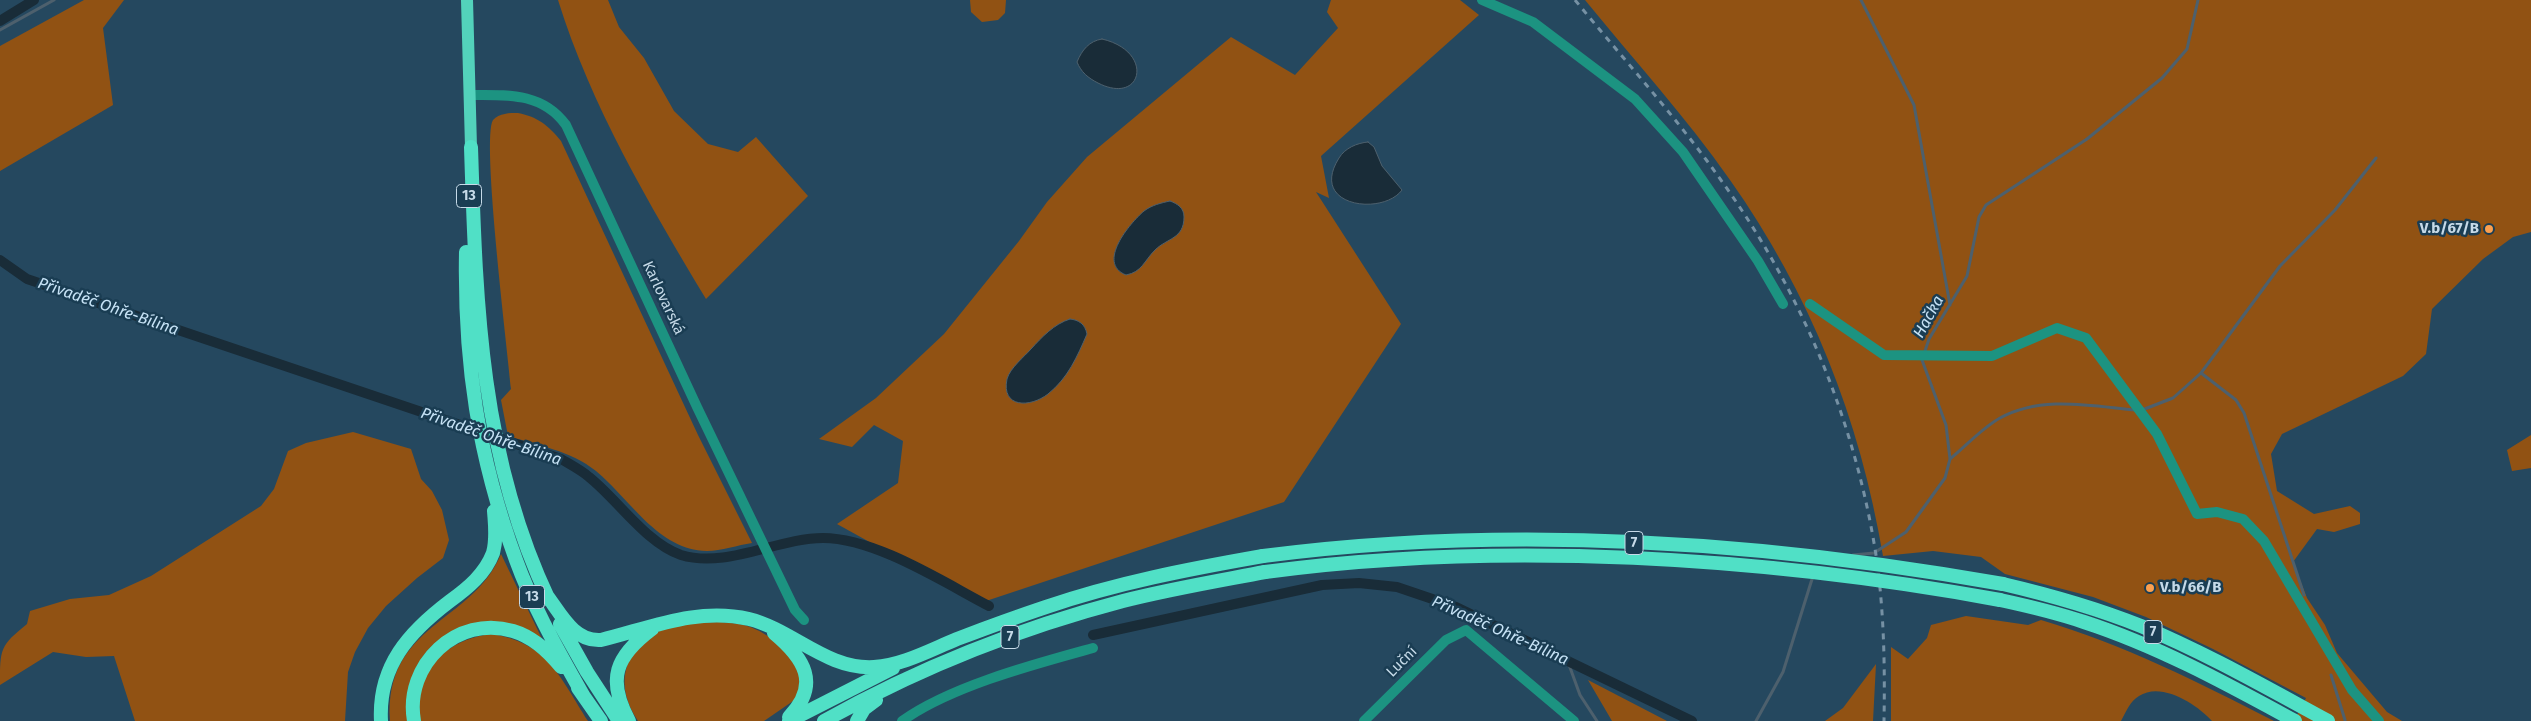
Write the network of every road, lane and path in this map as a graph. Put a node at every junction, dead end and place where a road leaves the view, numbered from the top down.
1 (467, 0) edge
2 (1482, 0) edge
3 (470, 95) junction
4 (471, 147) junction
5 (1783, 304) dead end
6 (1810, 304) dead end
7 (492, 491) junction
8 (545, 593) junction
9 (749, 620) junction
10 (804, 620) dead end
11 (656, 625) junction
12 (1093, 648) dead end
13 (916, 656) junction
14 (901, 682) junction
15 (583, 695) junction
16 (2291, 719) edge
17 (381, 721) edge
18 (414, 721) edge
19 (600, 721) edge
20 (619, 721) edge
21 (629, 721) edge
22 (785, 721) edge
23 (789, 721) edge
24 (824, 721) edge
25 (856, 721) edge
26 (902, 721) edge
27 (1364, 721) edge
28 (1574, 721) edge
29 (2328, 721) edge
30 (2379, 721) edge

1 - 3 main road, 13
2 - 5 street
3 - 4 main road, 13
3 - 10 street, Karlovarská
4 - 7 highway, 13
4 - 8 highway, 13
6 - 30 street
7 - 15 highway, 13
7 - 17 highway
8 - 11 highway
8 - 20 highway, 13
9 - 11 highway
9 - 13 highway
9 - 22 highway
11 - 21 highway
12 - 26 street
13 - 23 highway, 7
13 - 29 highway, 7, bridge
14 - 16 highway, 7, bridge
14 - 24 highway, 7
14 - 25 highway
15 - 18 highway
15 - 19 highway, 13
27 - 28 street, Luční

